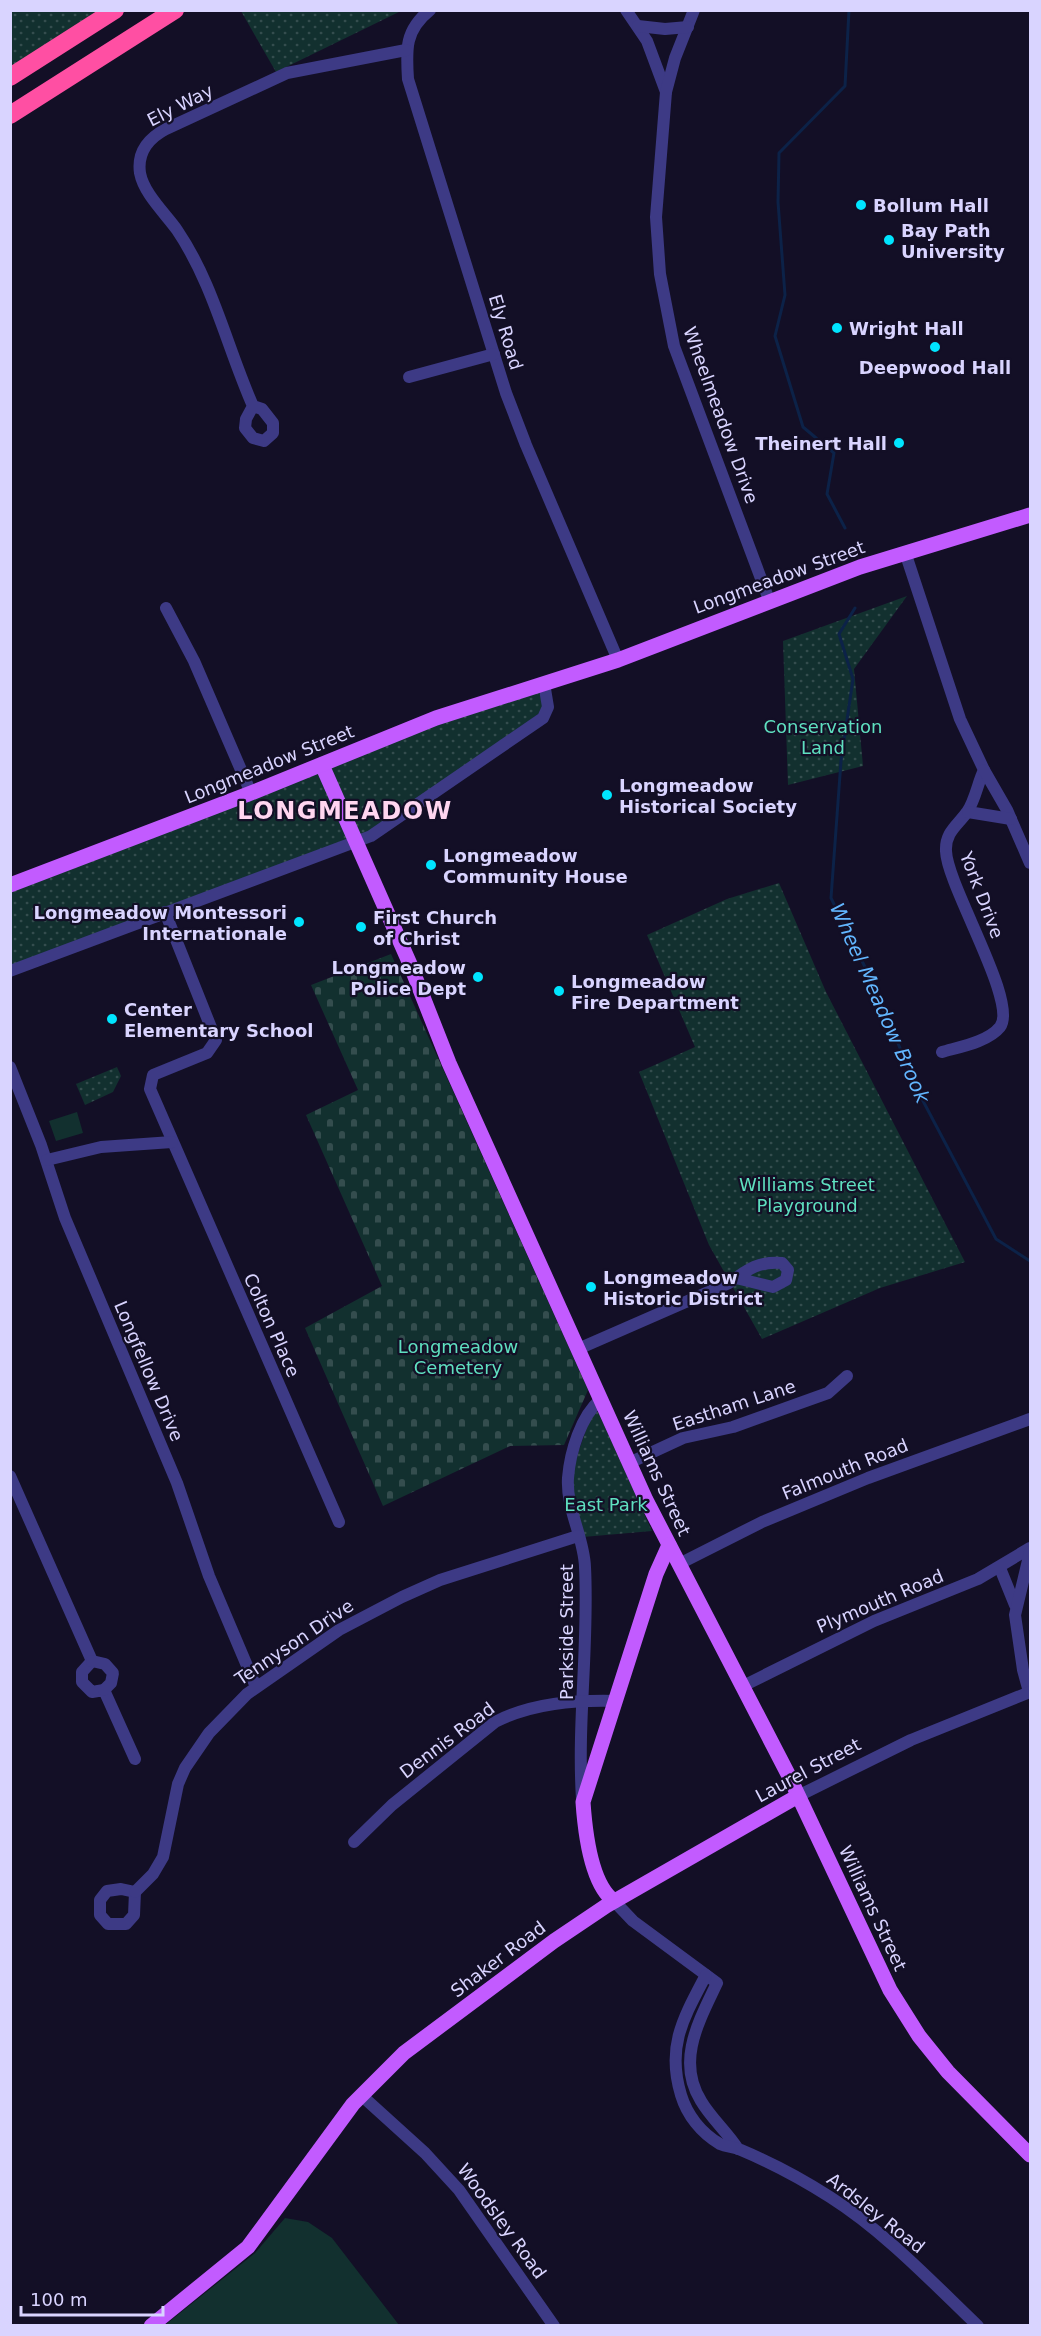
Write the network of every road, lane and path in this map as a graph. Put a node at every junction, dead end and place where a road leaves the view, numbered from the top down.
1 (115, 10) edge
2 (175, 10) edge
3 (430, 10) edge
4 (626, 10) edge
5 (694, 10) edge
6 (638, 26) junction
7 (688, 27) junction
8 (406, 50) junction
9 (10, 77) edge
10 (666, 92) junction
11 (10, 115) edge
12 (494, 354) junction
13 (409, 377) dead end
14 (252, 406) dead end
15 (1030, 514) edge
16 (905, 552) junction
17 (769, 600) junction
18 (166, 608) dead end
19 (618, 660) junction
20 (544, 683) junction
21 (322, 765) junction
22 (984, 770) junction
23 (251, 793) junction
24 (968, 812) junction
25 (1011, 819) junction
26 (356, 841) junction
27 (1030, 863) edge
28 (10, 885) edge
29 (165, 912) junction
30 (10, 971) edge
31 (942, 1052) dead end
32 (10, 1067) edge
33 (172, 1142) junction
34 (47, 1160) junction
35 (736, 1278) dead end
36 (578, 1349) junction
37 (847, 1376) dead end
38 (600, 1400) junction
39 (1030, 1419) edge
40 (629, 1463) junction
41 (10, 1476) edge
42 (339, 1522) dead end
43 (578, 1536) junction
44 (669, 1545) junction
45 (1030, 1548) edge
46 (1030, 1552) edge
47 (679, 1564) junction
48 (1000, 1568) junction
49 (1015, 1605) junction
50 (92, 1661) junction
51 (743, 1686) junction
52 (256, 1688) junction
53 (104, 1690) junction
54 (1030, 1692) edge
55 (583, 1700) junction
56 (616, 1701) junction
57 (135, 1759) dead end
58 (798, 1796) junction
59 (583, 1802) junction
60 (354, 1842) dead end
61 (135, 1892) dead end
62 (614, 1901) junction
63 (706, 1974) junction
64 (361, 2095) junction
65 (738, 2149) junction
66 (1030, 2154) edge
67 (151, 2325) edge
68 (554, 2325) edge
69 (978, 2325) edge

1 - 9 highway
2 - 11 highway
3 - 8 street, Ely Road
4 - 6 street
5 - 7 street, Wheelmeadow Drive
6 - 7 street
6 - 10 street
7 - 10 street, Wheelmeadow Drive
8 - 12 street, Ely Road
8 - 14 street, Ely Way
10 - 17 street, Wheelmeadow Drive
12 - 13 street
12 - 19 street, Ely Road
15 - 16 main road, Longmeadow Street
16 - 17 main road, Longmeadow Street
16 - 22 street
17 - 19 main road, Longmeadow Street
18 - 23 street
19 - 20 main road, Longmeadow Street
20 - 21 main road, Longmeadow Street
20 - 26 street
21 - 23 main road, Longmeadow Street
21 - 26 main road, Williams Street
22 - 24 street, York Drive
22 - 25 street
23 - 28 main road, Longmeadow Street
24 - 25 street
24 - 31 street, York Drive
25 - 27 street
26 - 29 street
26 - 36 main road, Williams Street
29 - 30 street
29 - 33 street, Colton Place
32 - 34 street, Longfellow Drive
33 - 34 street
33 - 42 street, Colton Place
34 - 52 street, Longfellow Drive
35 - 36 street
36 - 38 main road, Williams Street
37 - 40 street, Eastham Lane
38 - 40 main road, Williams Street
38 - 43 street, Parkside Street
39 - 47 street, Falmouth Road
40 - 44 main road, Williams Street
41 - 50 street
43 - 52 street, Tennyson Drive
43 - 55 street, Parkside Street
44 - 47 main road, Williams Street
44 - 56 main road
45 - 48 street, Plymouth Road
46 - 49 street
47 - 51 main road, Williams Street
48 - 49 street
48 - 51 street, Plymouth Road
49 - 54 street
50 - 53 street
50 - 53 street
51 - 58 main road, Williams Street
52 - 61 street, Tennyson Drive
53 - 57 street
54 - 58 street, Laurel Street
55 - 56 street, Dennis Road
55 - 59 street, Parkside Street
55 - 60 street, Dennis Road
56 - 59 main road
58 - 62 main road, Laurel Street
58 - 66 main road, Williams Street
59 - 62 main road
62 - 63 street
62 - 64 main road, Shaker Road
63 - 65 street, Ardsley Road
63 - 65 street, Ardsley Road
64 - 67 main road, Shaker Road
64 - 68 street, Woodsley Road
65 - 69 street, Ardsley Road

